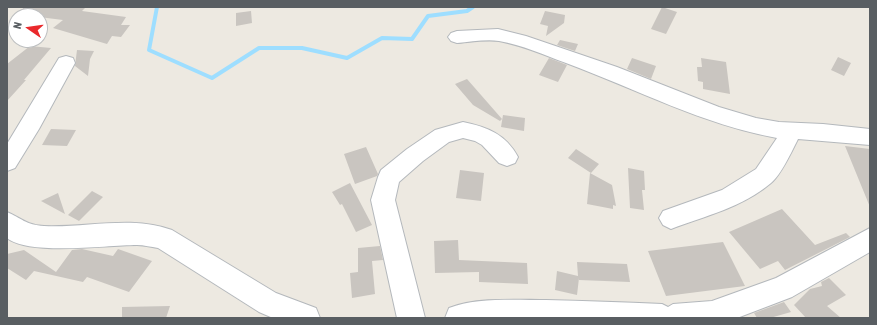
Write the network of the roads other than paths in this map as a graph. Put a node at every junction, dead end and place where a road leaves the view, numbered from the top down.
1 (457, 37) dead end
2 (66, 63) dead end
3 (792, 131) junction
4 (870, 137) edge
5 (507, 158) dead end
6 (7, 162) edge
7 (671, 218) dead end
8 (7, 223) edge
9 (870, 239) edge
10 (306, 318) edge
11 (411, 318) edge
12 (459, 318) edge
13 (662, 318) edge
14 (673, 318) edge

1 - 3 street
2 - 6 street
3 - 4 street
3 - 7 street
5 - 11 street
8 - 10 street
9 - 14 street
12 - 13 street

